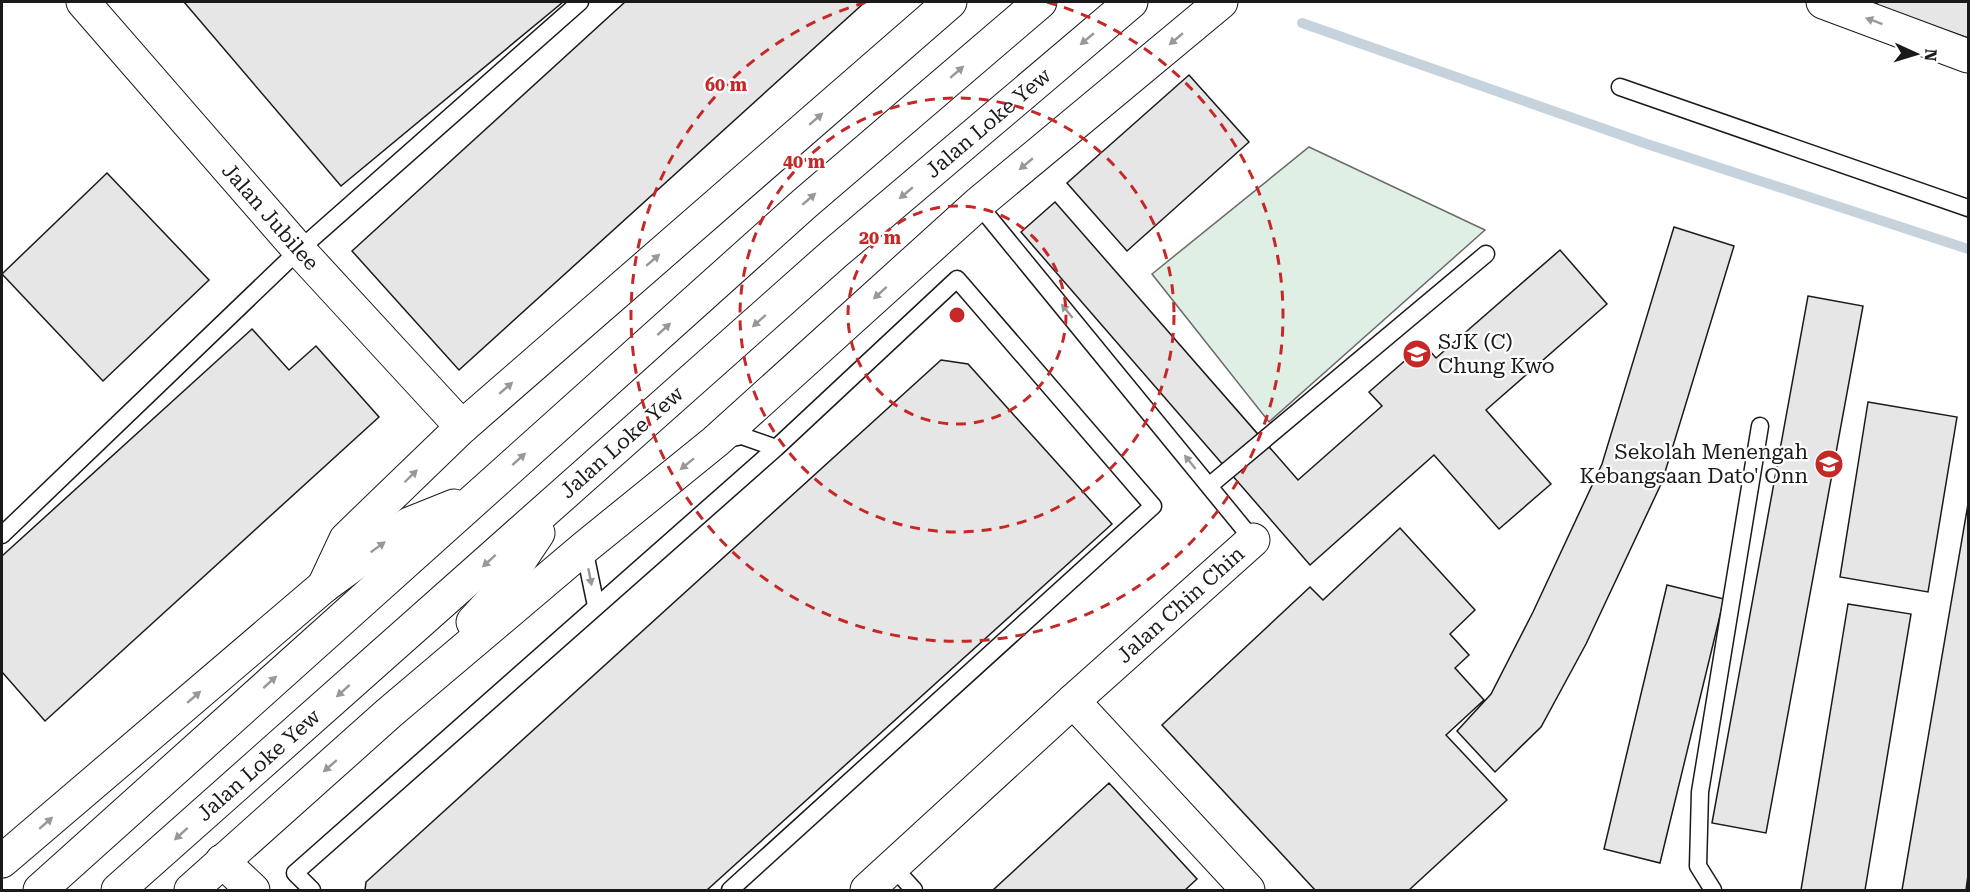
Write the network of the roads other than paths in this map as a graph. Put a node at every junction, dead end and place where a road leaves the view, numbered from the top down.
1 (83, 2) edge
2 (580, 2) edge
3 (950, 2) edge
4 (1040, 2) edge
5 (1131, 2) edge
6 (1221, 2) edge
7 (1823, 2) edge
8 (1968, 56) edge
9 (1620, 87) dead end
10 (978, 204) junction
11 (1968, 208) edge
12 (299, 250) junction
13 (1486, 254) dead end
14 (1760, 426) dead end
15 (462, 427) junction
16 (716, 441) junction
17 (776, 448) junction
18 (1209, 486) junction
19 (564, 495) junction
20 (475, 498) junction
21 (2, 535) edge
22 (1253, 540) joint
23 (584, 548) junction
24 (324, 586) junction
25 (596, 606) junction
26 (1074, 701) junction
27 (389, 713) junction
28 (2, 861) edge
29 (222, 861) junction
30 (904, 879) edge
31 (40, 891) edge
32 (118, 891) edge
33 (190, 891) edge
34 (253, 891) edge
35 (312, 891) edge
36 (729, 891) edge
37 (867, 891) edge
38 (1248, 891) edge
39 (1713, 891) edge

1 - 12 main road, Jalan Jubilee
2 - 12 lane
15 -> 3 main road
20 -> 4 main road
5 -> 19 main road, Jalan Loke Yew
6 -> 10 main road
8 -> 7 main road
9 - 11 lane
10 -> 16 main road
18 -> 10 lane, Jalan Chin Chin
12 - 15 main road, Jalan Jubilee
12 - 21 lane
13 - 18 lane
14 - 39 lane
24 -> 15 main road
16 - 17 lane
16 -> 23 main road
17 - 25 lane
17 - 36 lane
18 - 22 lane, Jalan Chin Chin
19 - 27 main road
19 -> 32 main road, Jalan Loke Yew
24 -> 20 main road
31 -> 20 main road
22 - 26 main road, Jalan Chin Chin
23 -> 25 lane
23 - 27 main road
28 -> 24 main road
25 - 35 lane
26 - 30 main road, Jalan Chin Chin
26 - 38 main road
27 -> 29 main road
29 - 33 main road
29 - 34 main road
30 - 37 main road, Jalan Chin Chin

